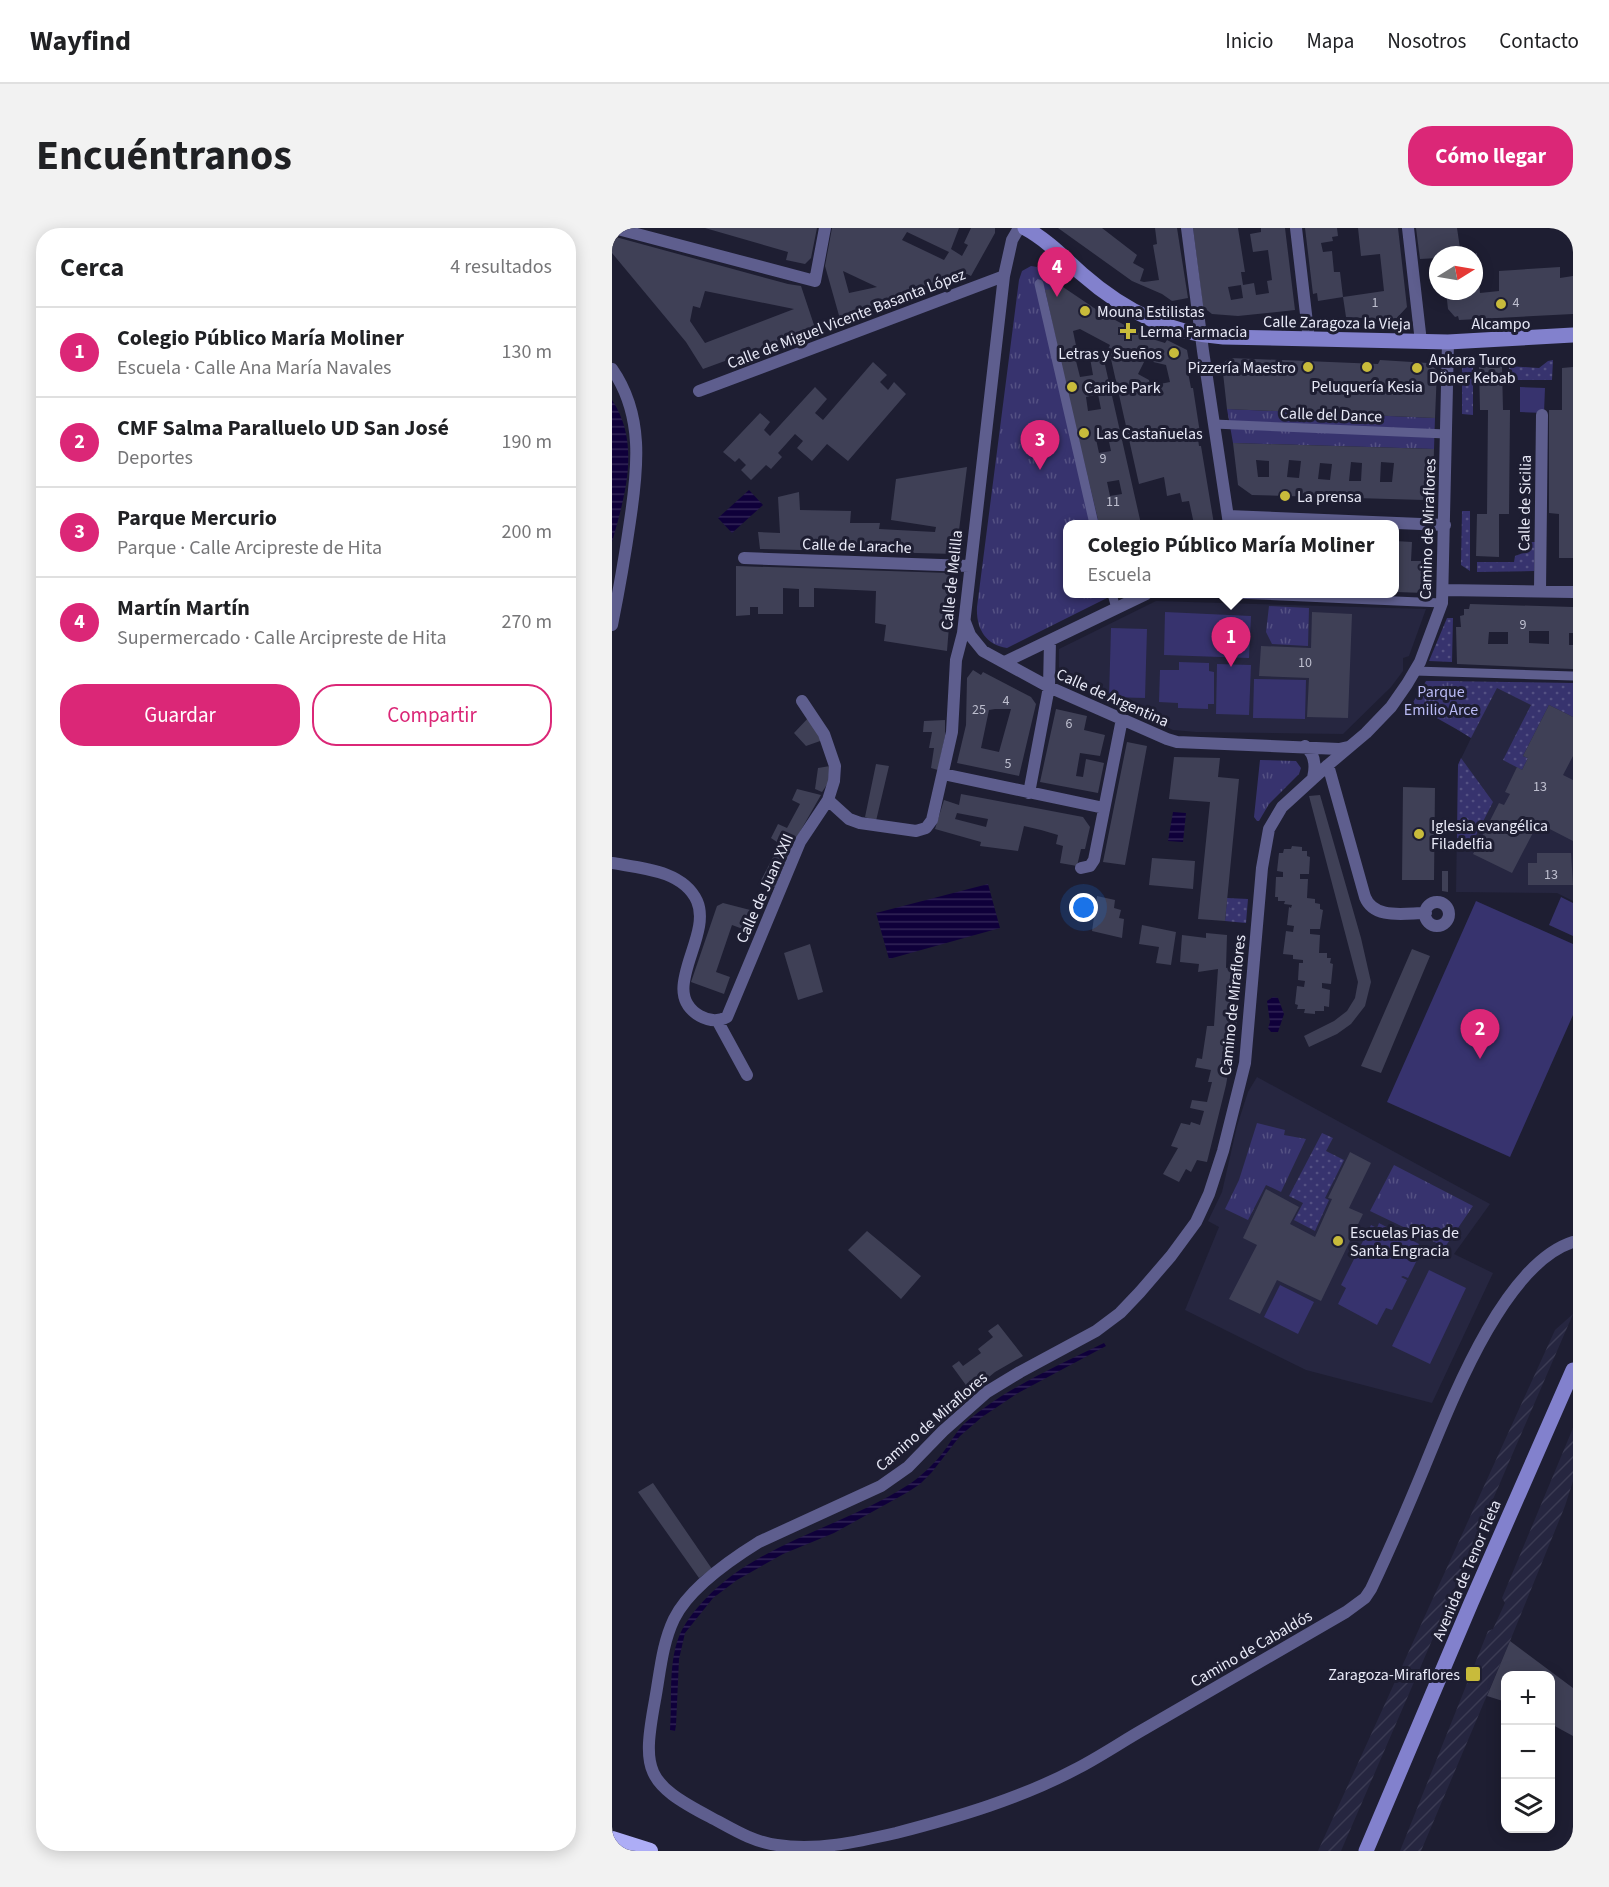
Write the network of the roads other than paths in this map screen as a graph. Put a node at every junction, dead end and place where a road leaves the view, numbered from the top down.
1 (614, 228) edge
2 (825, 228) edge
3 (1019, 228) edge
4 (1025, 228) edge
5 (1187, 228) edge
6 (1296, 228) edge
7 (1408, 228) edge
8 (1004, 276) junction
9 (1039, 284) dead end
10 (1201, 335) junction
11 (1573, 335) edge
12 (1309, 339) junction
13 (1421, 342) junction
14 (1448, 342) junction
15 (612, 369) edge
16 (699, 391) dead end
17 (1542, 415) dead end
18 (1214, 424) junction
19 (1446, 434) junction
20 (1093, 520) edge
21 (1229, 520) edge
22 (1399, 524) edge
23 (1445, 525) junction
24 (744, 558) dead end
25 (969, 566) junction
26 (1444, 590) junction
27 (1540, 591) junction
28 (1573, 592) edge
29 (1113, 598) edge
30 (1137, 598) edge
31 (1328, 598) edge
32 (1442, 603) junction
33 (1116, 608) junction
34 (964, 618) junction
35 (612, 625) edge
36 (1050, 641) junction
37 (1005, 662) junction
38 (1414, 671) junction
39 (1573, 676) edge
40 (1049, 687) junction
41 (802, 700) dead end
42 (1122, 719) junction
43 (1305, 746) junction
44 (1349, 747) junction
45 (1328, 765) junction
46 (943, 774) junction
47 (1313, 778) junction
48 (1029, 793) junction
49 (828, 800) junction
50 (1104, 808) junction
51 (612, 862) edge
52 (1081, 868) dead end
53 (1426, 914) dead end
54 (717, 1020) junction
55 (747, 1075) dead end
56 (1573, 1242) edge
57 (1573, 1370) edge
58 (612, 1839) edge
59 (755, 1846) edge
60 (650, 1851) edge
61 (1366, 1851) edge

1 - 2 street
3 - 8 street, Calle de Melilla
4 - 10 main road, Calle Zaragoza la Vieja
5 - 10 street
6 - 12 street
7 - 13 street
8 - 16 street, Calle de Miguel Vicente Basanta López
8 - 25 street, Calle de Melilla
9 - 20 street
10 - 12 main road, Calle Zaragoza la Vieja
10 - 18 street
11 - 14 main road, Calle Zaragoza la Vieja
12 - 13 main road, Calle Zaragoza la Vieja
13 - 14 main road, Calle Zaragoza la Vieja
14 - 19 street, Camino de Miraflores
15 - 35 street
17 - 27 street, Calle de Sicilia
18 - 19 street, Calle del Dance
18 - 21 street
19 - 23 street, Camino de Miraflores
22 - 23 street
23 - 26 street, Camino de Miraflores
24 - 25 street, Calle de Larache
25 - 34 street, Calle de Melilla
26 - 27 street
26 - 32 street, Camino de Miraflores
27 - 28 street
29 - 33 street
30 - 33 street
31 - 32 street
32 - 38 street, Camino de Miraflores
33 - 36 street
34 - 37 street, Calle de Argentina
34 - 46 street, Calle de Melilla
36 - 37 street
36 - 40 street
37 - 40 street, Calle de Argentina
38 - 39 street
38 - 44 street, Camino de Miraflores
40 - 42 street, Calle de Argentina
40 - 48 street
41 - 49 street, Calle de Juan XXII
42 - 43 street, Calle de Argentina
42 - 50 street
43 - 44 street, Calle de Argentina
43 - 47 street
44 - 45 street, Camino de Miraflores
45 - 47 street, Camino de Miraflores
45 - 53 street
46 - 48 street
46 - 49 street, Calle de Melilla
47 - 59 street, Camino de Miraflores
48 - 50 street
49 - 54 street, Calle de Juan XXII
50 - 52 street
51 - 54 street
54 - 55 street
56 - 59 street, Camino de Cabaldós
57 - 61 main road, Avenida de Tenor Fleta
58 - 60 highway

